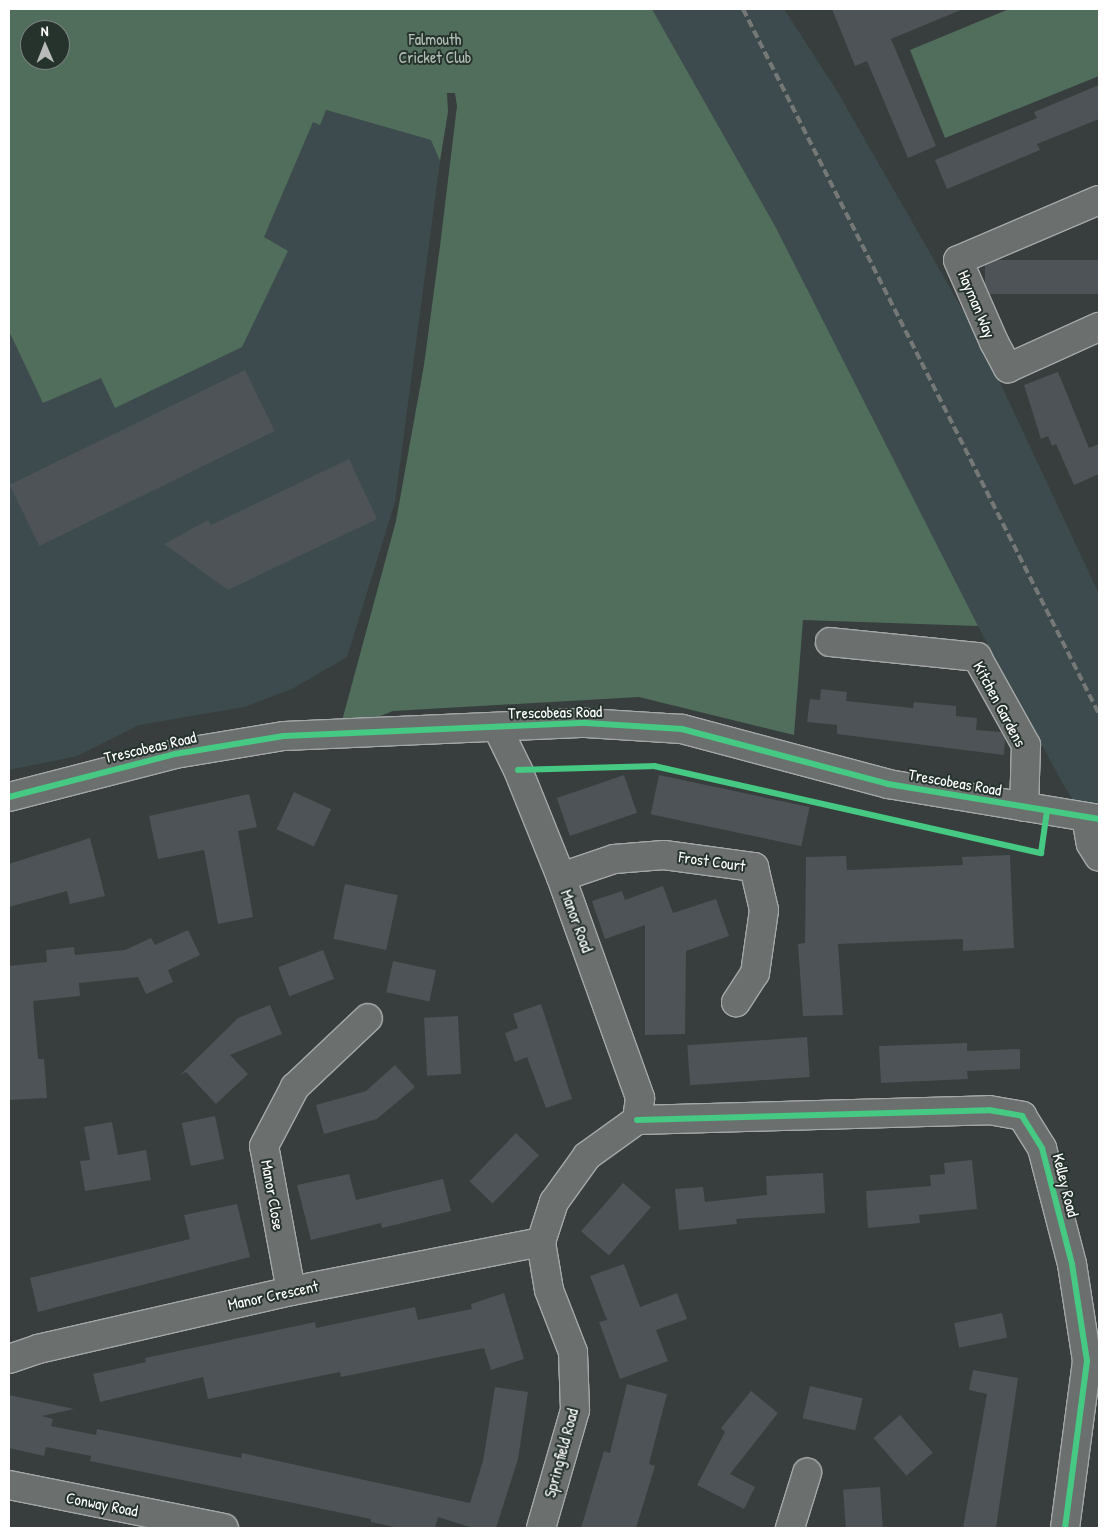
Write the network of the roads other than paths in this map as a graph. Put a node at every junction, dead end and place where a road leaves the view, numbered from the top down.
1 (1099, 200) edge
2 (1099, 327) edge
3 (830, 642) dead end
4 (497, 727) junction
5 (9, 797) edge
6 (1024, 807) junction
7 (1093, 818) edge
8 (1099, 857) edge
9 (561, 877) junction
10 (736, 1002) dead end
11 (368, 1018) dead end
12 (637, 1120) junction
13 (541, 1242) junction
14 (290, 1291) junction
15 (9, 1359) edge
16 (807, 1473) dead end
17 (9, 1485) edge
18 (224, 1528) edge
19 (541, 1528) edge
20 (790, 1528) edge
21 (1065, 1528) edge

1 - 2 street, Hayman Way
3 - 6 street, Kitchen Gardens
4 - 5 street, Trescobeas Road
4 - 6 street, Trescobeas Road
4 - 9 street, Manor Road
6 - 7 street, Trescobeas Road
7 - 8 street
9 - 10 street, Frost Court
9 - 12 street, Manor Road
11 - 14 street, Manor Close
12 - 13 street, Springfield Road
12 - 21 street, Kelley Road
13 - 14 street, Manor Crescent
13 - 19 street, Springfield Road
14 - 15 street, Manor Crescent
16 - 20 street
17 - 18 street, Conway Road

